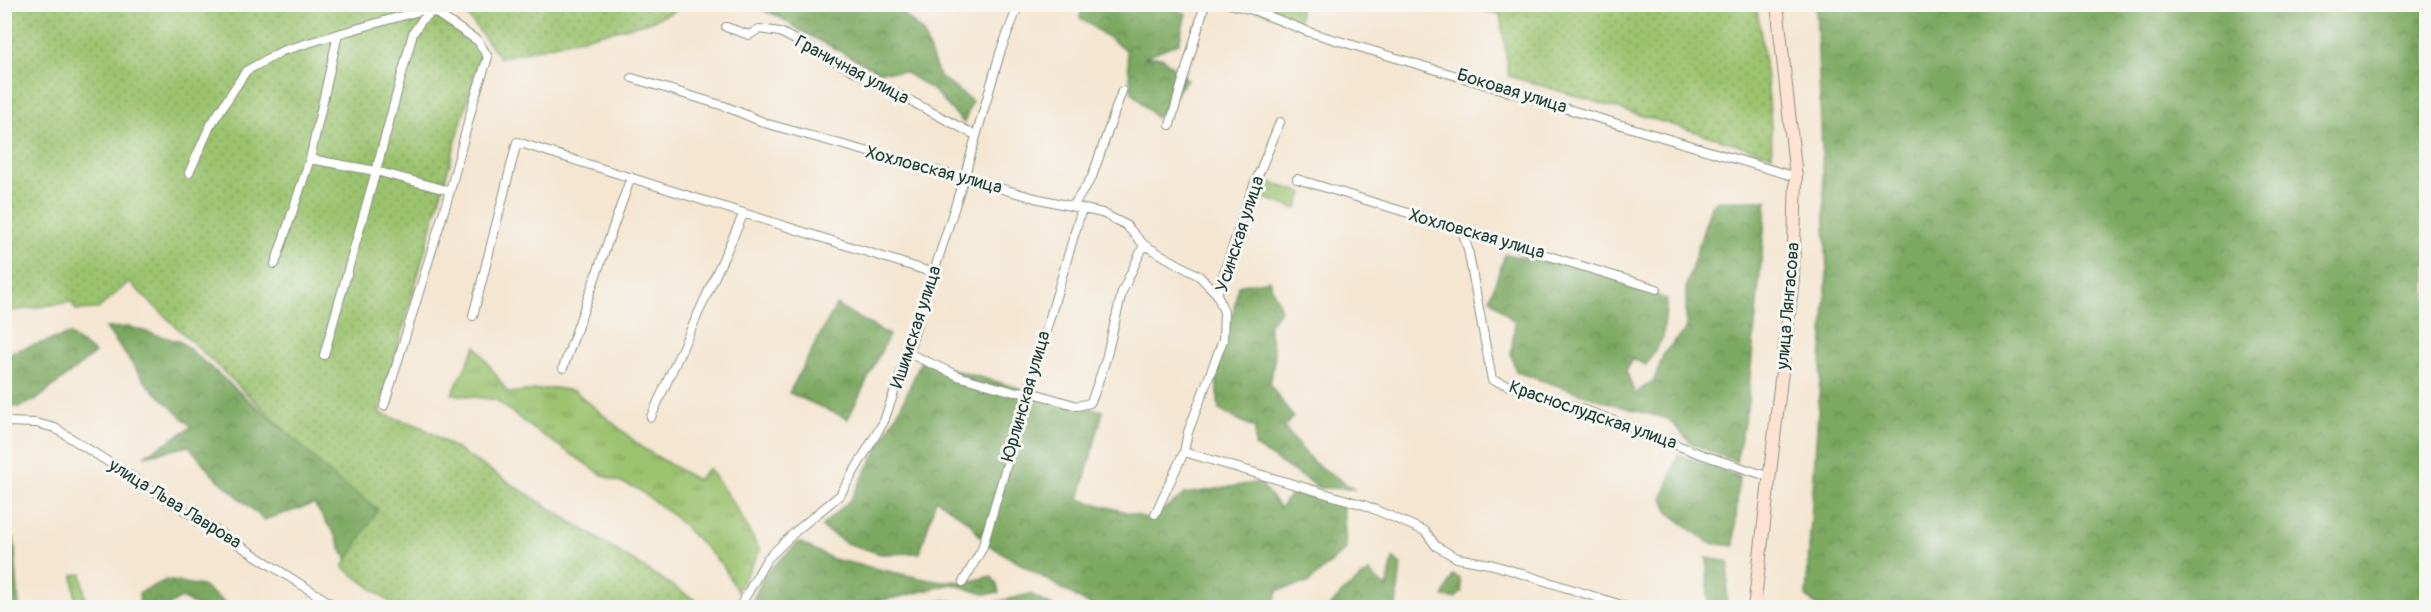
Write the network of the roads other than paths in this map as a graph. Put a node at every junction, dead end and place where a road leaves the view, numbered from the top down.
1 (1019, 4) edge
2 (1205, 4) edge
3 (1229, 4) edge
4 (1777, 4) edge
5 (433, 11) junction
6 (726, 27) dead end
7 (338, 34) junction
8 (632, 78) dead end
9 (1122, 91) dead end
10 (1280, 122) dead end
11 (1170, 125) dead end
12 (975, 135) junction
13 (310, 159) junction
14 (376, 171) junction
15 (189, 173) dead end
16 (631, 177) junction
17 (1796, 177) junction
18 (964, 178) junction
19 (1297, 180) dead end
20 (450, 191) junction
21 (1078, 207) junction
22 (744, 213) junction
23 (1462, 231) junction
24 (1143, 245) junction
25 (275, 264) dead end
26 (934, 273) junction
27 (1657, 289) dead end
28 (1217, 294) junction
29 (473, 316) dead end
30 (908, 353) junction
31 (324, 355) dead end
32 (562, 368) dead end
33 (1027, 391) junction
34 (384, 406) dead end
35 (651, 417) dead end
36 (4, 422) edge
37 (1184, 452) junction
38 (1770, 477) junction
39 (1155, 514) dead end
40 (963, 582) dead end
41 (338, 608) edge
42 (739, 608) edge
43 (1631, 608) edge
44 (1754, 608) edge

1 - 12 street, Ишимская улица
2 - 11 street
3 - 17 street, Боковая улица
4 - 17 main road, улица Лянгасова
5 - 7 street
5 - 14 street
5 - 20 street
6 - 12 street, Граничная улица
7 - 13 street
7 - 15 street
8 - 18 street, Хохловская улица
9 - 21 street, Юрлинская улица
10 - 28 street, Усинская улица
12 - 18 street, Ишимская улица
13 - 14 street
13 - 25 street
14 - 20 street
14 - 31 street
16 - 22 street
16 - 29 street
16 - 32 street
17 - 38 main road, улица Лянгасова
18 - 21 street, Хохловская улица
18 - 26 street, Ишимская улица
19 - 23 street, Хохловская улица
20 - 34 street
21 - 24 street, Хохловская улица
21 - 33 street, Юрлинская улица
22 - 26 street
22 - 35 street
23 - 27 street, Хохловская улица
23 - 38 street, Краснослудская улица
24 - 28 street, Хохловская улица
24 - 33 street
26 - 30 street, Ишимская улица
28 - 37 street, Усинская улица
30 - 33 street
30 - 42 street, Ишимская улица
33 - 40 street, Юрлинская улица
36 - 41 street, улица Льва Лаврова
37 - 39 street, Усинская улица
37 - 43 street
38 - 44 main road, улица Лянгасова

